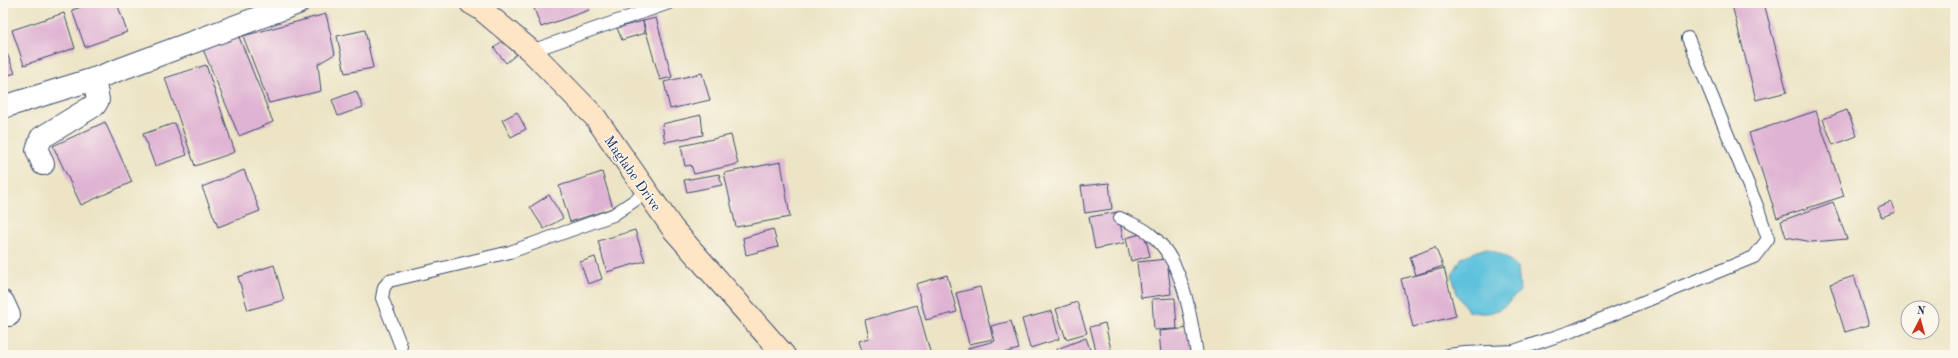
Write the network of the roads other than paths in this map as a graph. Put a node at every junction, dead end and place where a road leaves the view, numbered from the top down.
1 (298, 3) edge
2 (471, 3) edge
3 (670, 3) edge
4 (1688, 38) dead end
5 (531, 51) junction
6 (94, 79) junction
7 (3, 107) edge
8 (43, 164) dead end
9 (647, 192) junction
10 (1120, 218) dead end
11 (401, 346) dead end
12 (784, 355) edge
13 (1197, 355) edge
14 (1448, 355) edge

1 - 6 street
2 - 5 main road, Maglabe Drive
3 - 5 lane
4 - 14 lane
5 - 9 main road, Maglabe Drive
6 - 7 street
6 - 8 street
9 - 11 lane
9 - 12 main road, Maglabe Drive
10 - 13 lane

